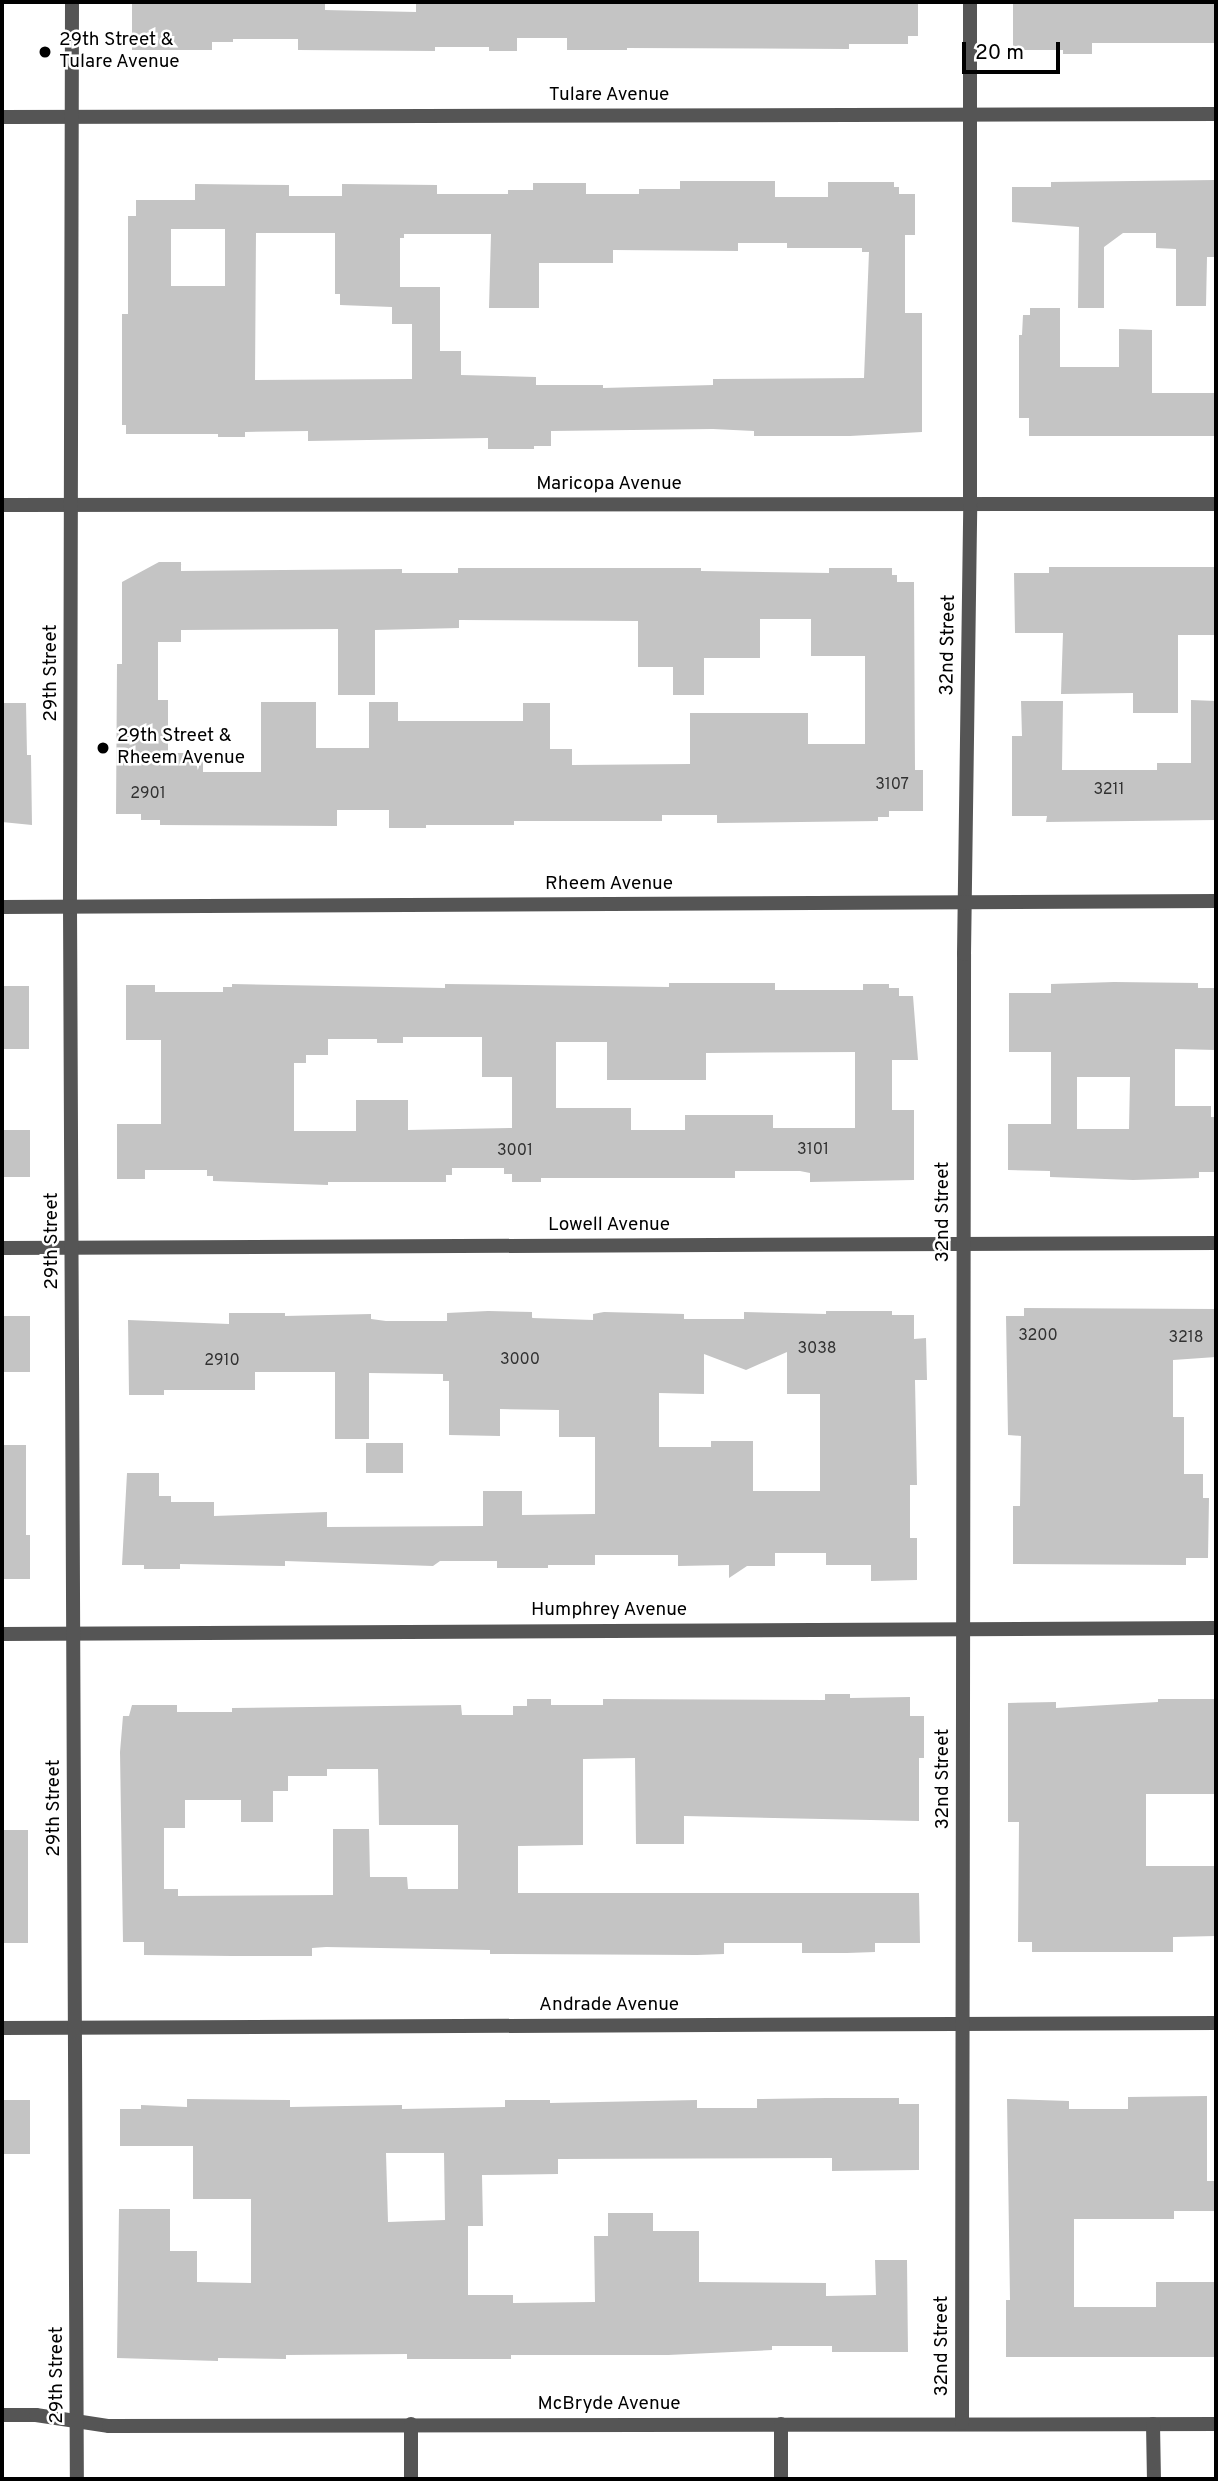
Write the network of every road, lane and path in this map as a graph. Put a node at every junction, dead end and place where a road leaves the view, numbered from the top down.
1 (72, 2) edge
2 (970, 2) edge
3 (1216, 114) edge
4 (970, 115) junction
5 (72, 116) junction
6 (2, 117) edge
7 (1216, 503) edge
8 (970, 504) junction
9 (2, 505) edge
10 (71, 505) junction
11 (1216, 901) edge
12 (964, 902) junction
13 (2, 906) edge
14 (70, 906) junction
15 (964, 1243) junction
16 (1216, 1243) edge
17 (2, 1248) edge
18 (73, 1248) junction
19 (1216, 1628) edge
20 (964, 1629) junction
21 (2, 1634) edge
22 (73, 1634) junction
23 (1216, 2023) edge
24 (964, 2024) junction
25 (2, 2028) edge
26 (75, 2028) junction
27 (2, 2415) edge
28 (77, 2421) junction
29 (962, 2423) junction
30 (411, 2424) junction
31 (781, 2424) junction
32 (1153, 2424) junction
33 (1216, 2424) edge
34 (77, 2479) edge
35 (411, 2479) edge
36 (781, 2479) edge
37 (1153, 2479) edge

1 - 5 street, 29th Street
2 - 4 street, 32nd Street
3 - 4 street, Tulare Avenue
4 - 5 street, Tulare Avenue
4 - 8 street, 32nd Street
5 - 6 street, Tulare Avenue
5 - 10 street, 29th Street
7 - 8 street, Maricopa Avenue
8 - 10 street, Maricopa Avenue
8 - 12 street, 32nd Street
9 - 10 street, Maricopa Avenue
10 - 14 street, 29th Street
11 - 12 street, Rheem Avenue
12 - 14 street, Rheem Avenue
12 - 15 street, 32nd Street
13 - 14 street, Rheem Avenue
14 - 18 street, 29th Street
15 - 16 street, Lowell Avenue
15 - 18 street, Lowell Avenue
15 - 20 street, 32nd Street
17 - 18 street, Lowell Avenue
18 - 22 street, 29th Street
19 - 20 street, Humphrey Avenue
20 - 22 street, Humphrey Avenue
20 - 24 street, 32nd Street
21 - 22 street, Humphrey Avenue
22 - 26 street, 29th Street
23 - 24 street, Andrade Avenue
24 - 26 street, Andrade Avenue
24 - 29 street, 32nd Street
25 - 26 street, Andrade Avenue
26 - 28 street, 29th Street
27 - 28 street, McBryde Avenue
28 - 30 street, McBryde Avenue
28 - 34 street, 29th Street
29 - 31 street, McBryde Avenue
29 - 32 street, McBryde Avenue
30 - 31 street, McBryde Avenue
30 - 35 street
31 - 36 street
32 - 33 street, McBryde Avenue
32 - 37 street

